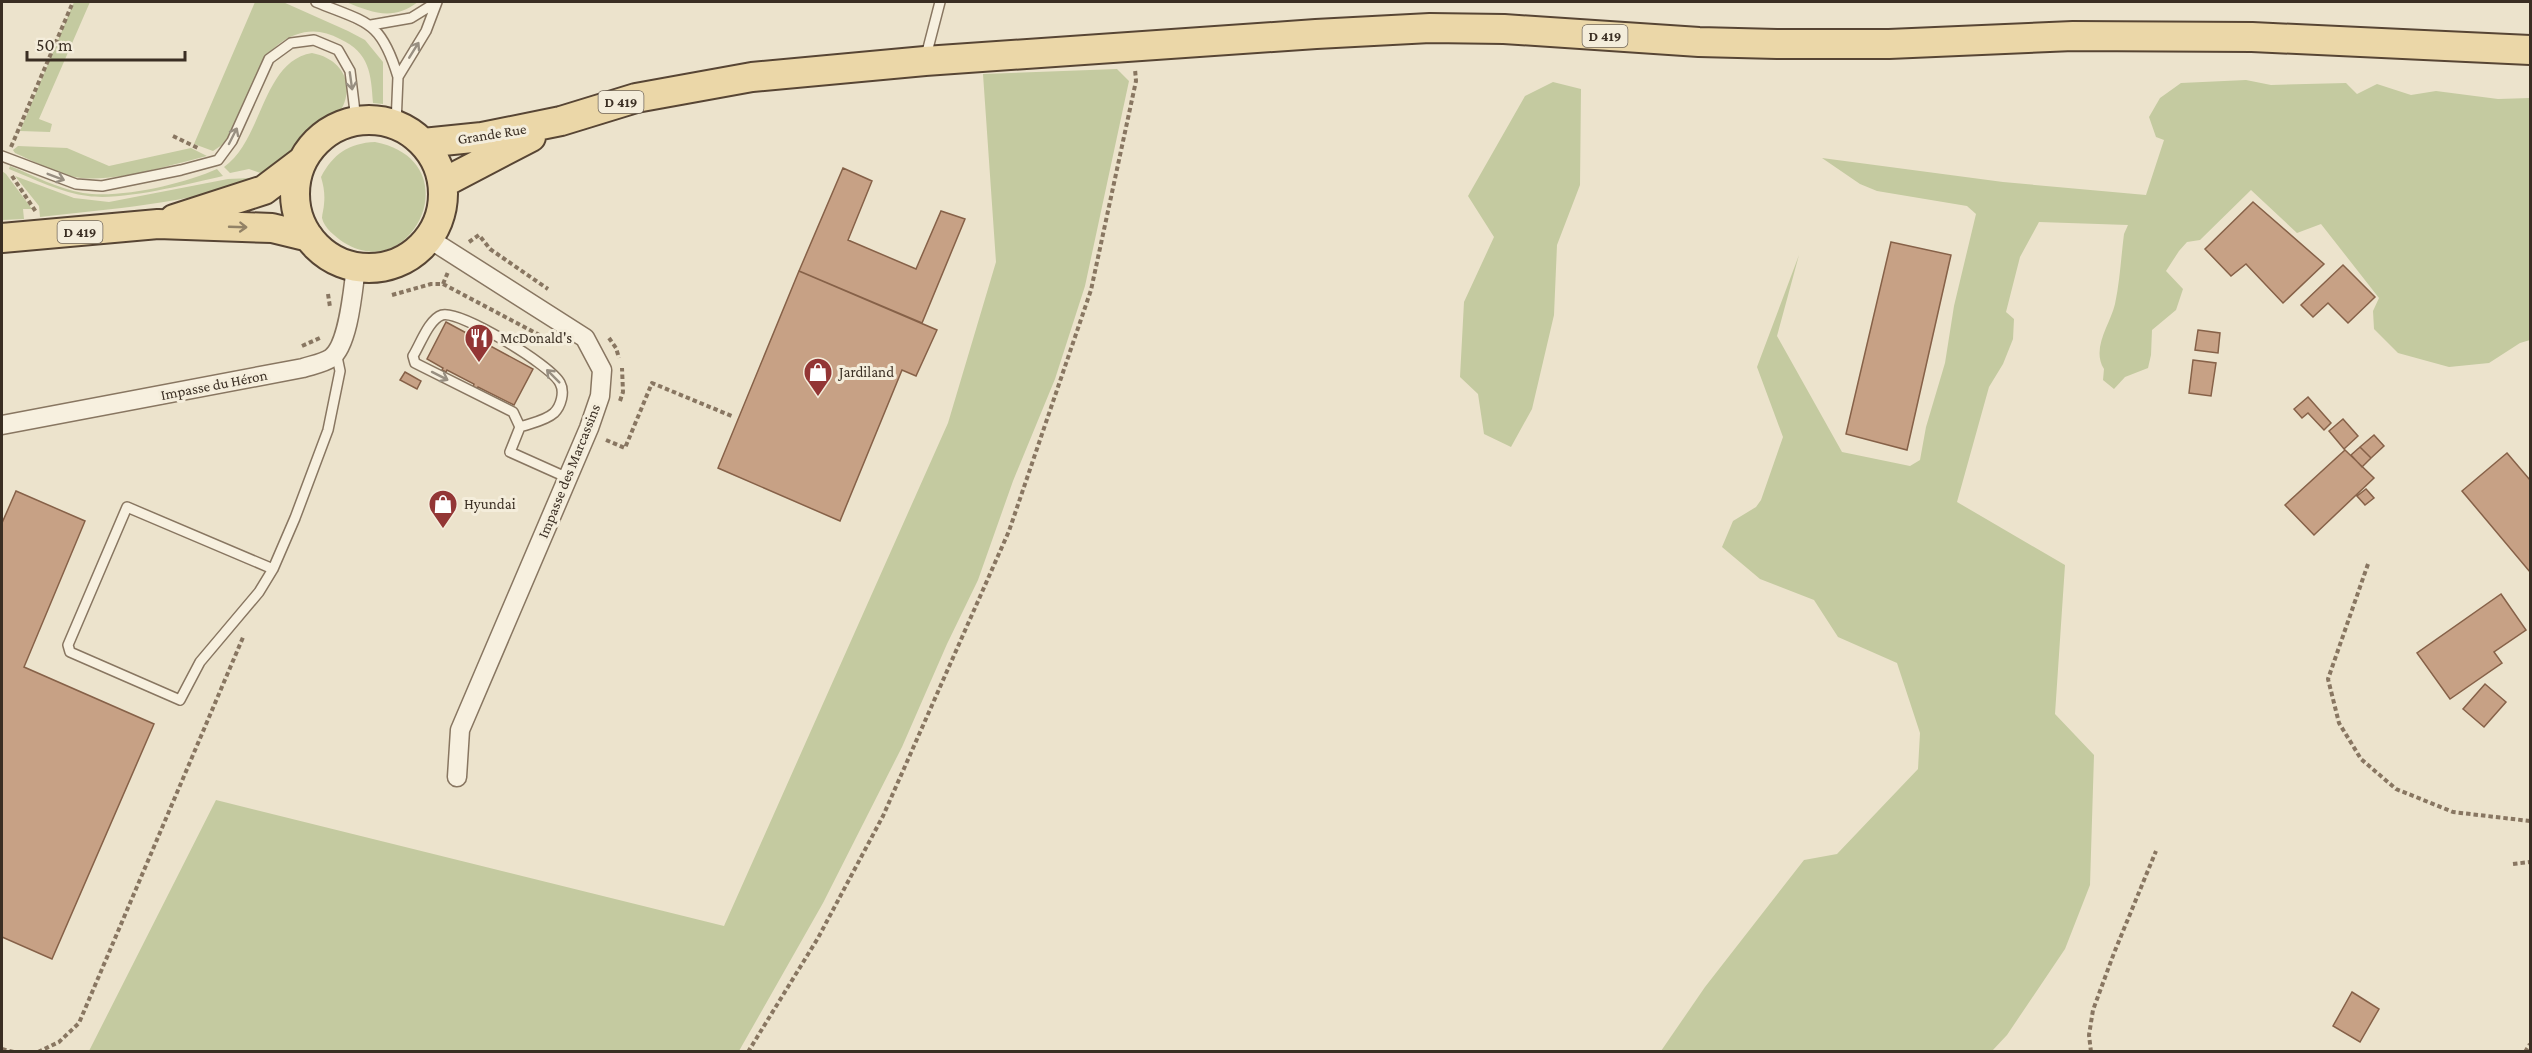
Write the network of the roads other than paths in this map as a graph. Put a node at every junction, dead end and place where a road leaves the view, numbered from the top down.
1 (316, 2) edge
2 (437, 2) edge
3 (940, 2) edge
4 (371, 25) junction
5 (2530, 50) edge
6 (925, 61) junction
7 (398, 77) junction
8 (356, 120) junction
9 (561, 122) junction
10 (396, 124) junction
11 (423, 143) junction
12 (4, 157) edge
13 (301, 162) junction
14 (443, 183) junction
15 (158, 224) junction
16 (309, 237) junction
17 (2, 238) edge
18 (428, 238) junction
19 (356, 267) junction
20 (336, 352) junction
21 (2, 425) edge
22 (520, 427) junction
23 (568, 478) junction
24 (273, 569) junction
25 (457, 777) dead end

1 - 4 lane
2 - 4 lane
7 -> 2 lane
3 - 6 lane
4 - 7 lane
5 - 6 main road, D 419
6 - 9 main road, Grande Rue / D 419
7 - 10 lane
8 - 10 main road
12 -> 8 lane
8 - 13 main road
9 - 11 main road, Grande Rue / D 419
9 - 14 main road, Grande Rue / D 419
10 - 11 main road
11 - 14 main road
13 - 15 main road, D 419
13 - 16 main road
14 - 18 main road
15 -> 16 main road, D 419
15 - 17 main road, D 419
16 - 19 main road
18 - 19 main road
18 - 23 street, Impasse des Marcassins
19 - 20 street
20 - 21 street, Impasse du Héron
20 - 24 lane
22 -> 22 lane
22 - 23 lane
23 - 25 street, Impasse des Marcassins
24 - 24 lane

